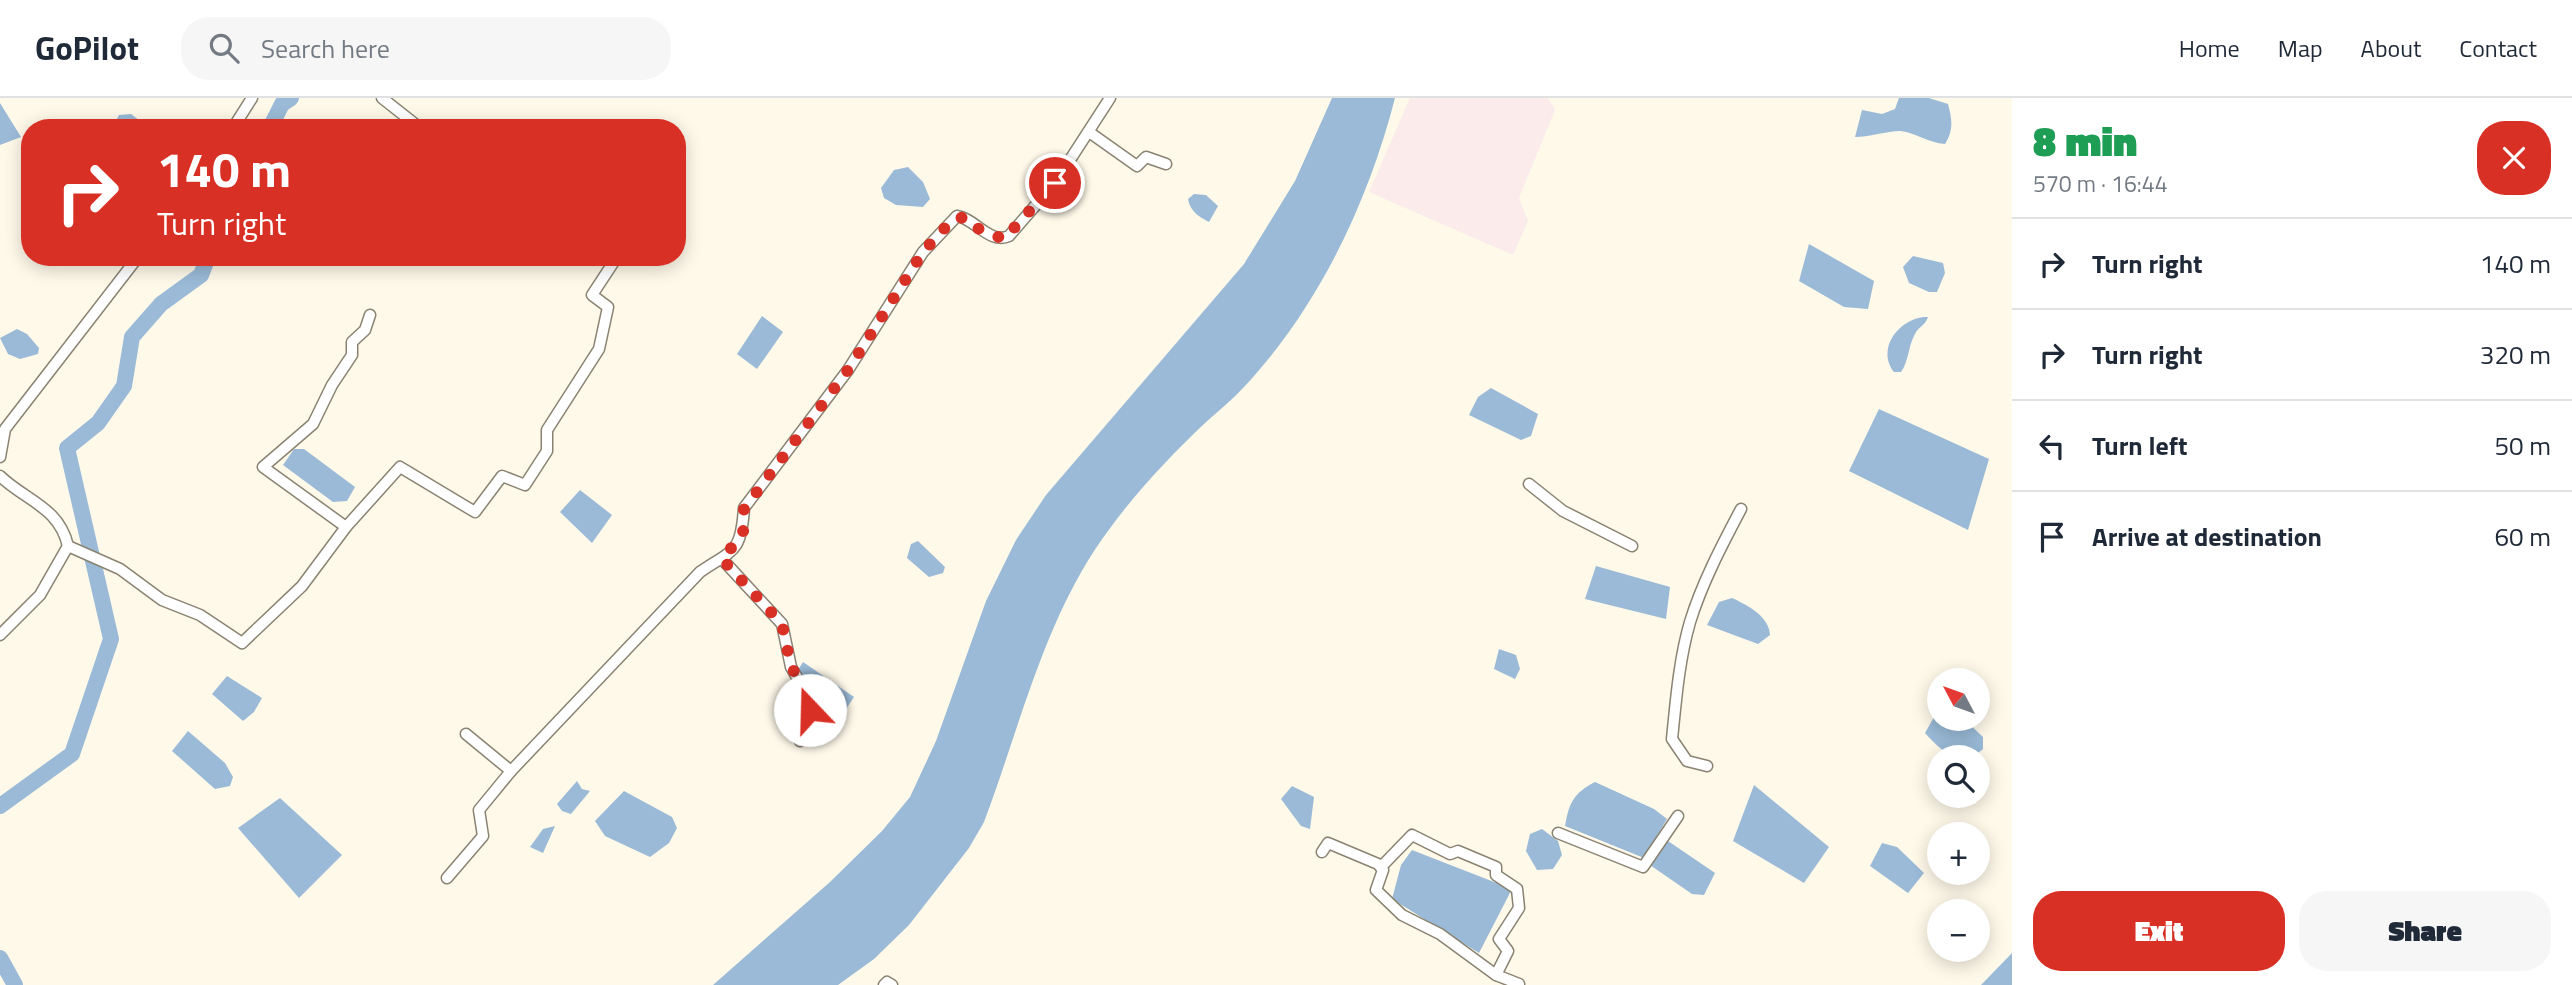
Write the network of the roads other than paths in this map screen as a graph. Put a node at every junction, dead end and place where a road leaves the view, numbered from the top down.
1 (252, 98) edge
2 (382, 98) edge
3 (1110, 98) edge
4 (239, 119) edge
5 (409, 119) edge
6 (1089, 132) junction
7 (1166, 164) dead end
8 (131, 266) edge
9 (611, 266) edge
10 (370, 315) dead end
11 (3, 427) edge
12 (0, 457) edge
13 (0, 476) edge
14 (1529, 484) dead end
15 (1741, 509) dead end
16 (346, 527) junction
17 (68, 546) junction
18 (1632, 546) dead end
19 (722, 559) junction
20 (0, 635) edge
21 (466, 734) dead end
22 (800, 741) dead end
23 (1707, 766) dead end
24 (512, 771) junction
25 (1678, 816) dead end
26 (1558, 833) dead end
27 (1322, 852) dead end
28 (1381, 867) junction
29 (447, 878) dead end
30 (1496, 975) junction
31 (1519, 984) edge
32 (884, 985) edge
33 (892, 985) edge

1 - 4 street
2 - 5 street
3 - 6 street
6 - 7 street
6 - 19 street
8 - 11 street
9 - 16 street
10 - 16 street
11 - 12 street
13 - 17 street
14 - 18 street
15 - 23 street
16 - 17 street
17 - 20 street
19 - 22 street
19 - 24 street
21 - 24 street
24 - 29 street
25 - 26 street
27 - 28 street
28 - 30 street
28 - 30 street
30 - 31 street
32 - 33 street

